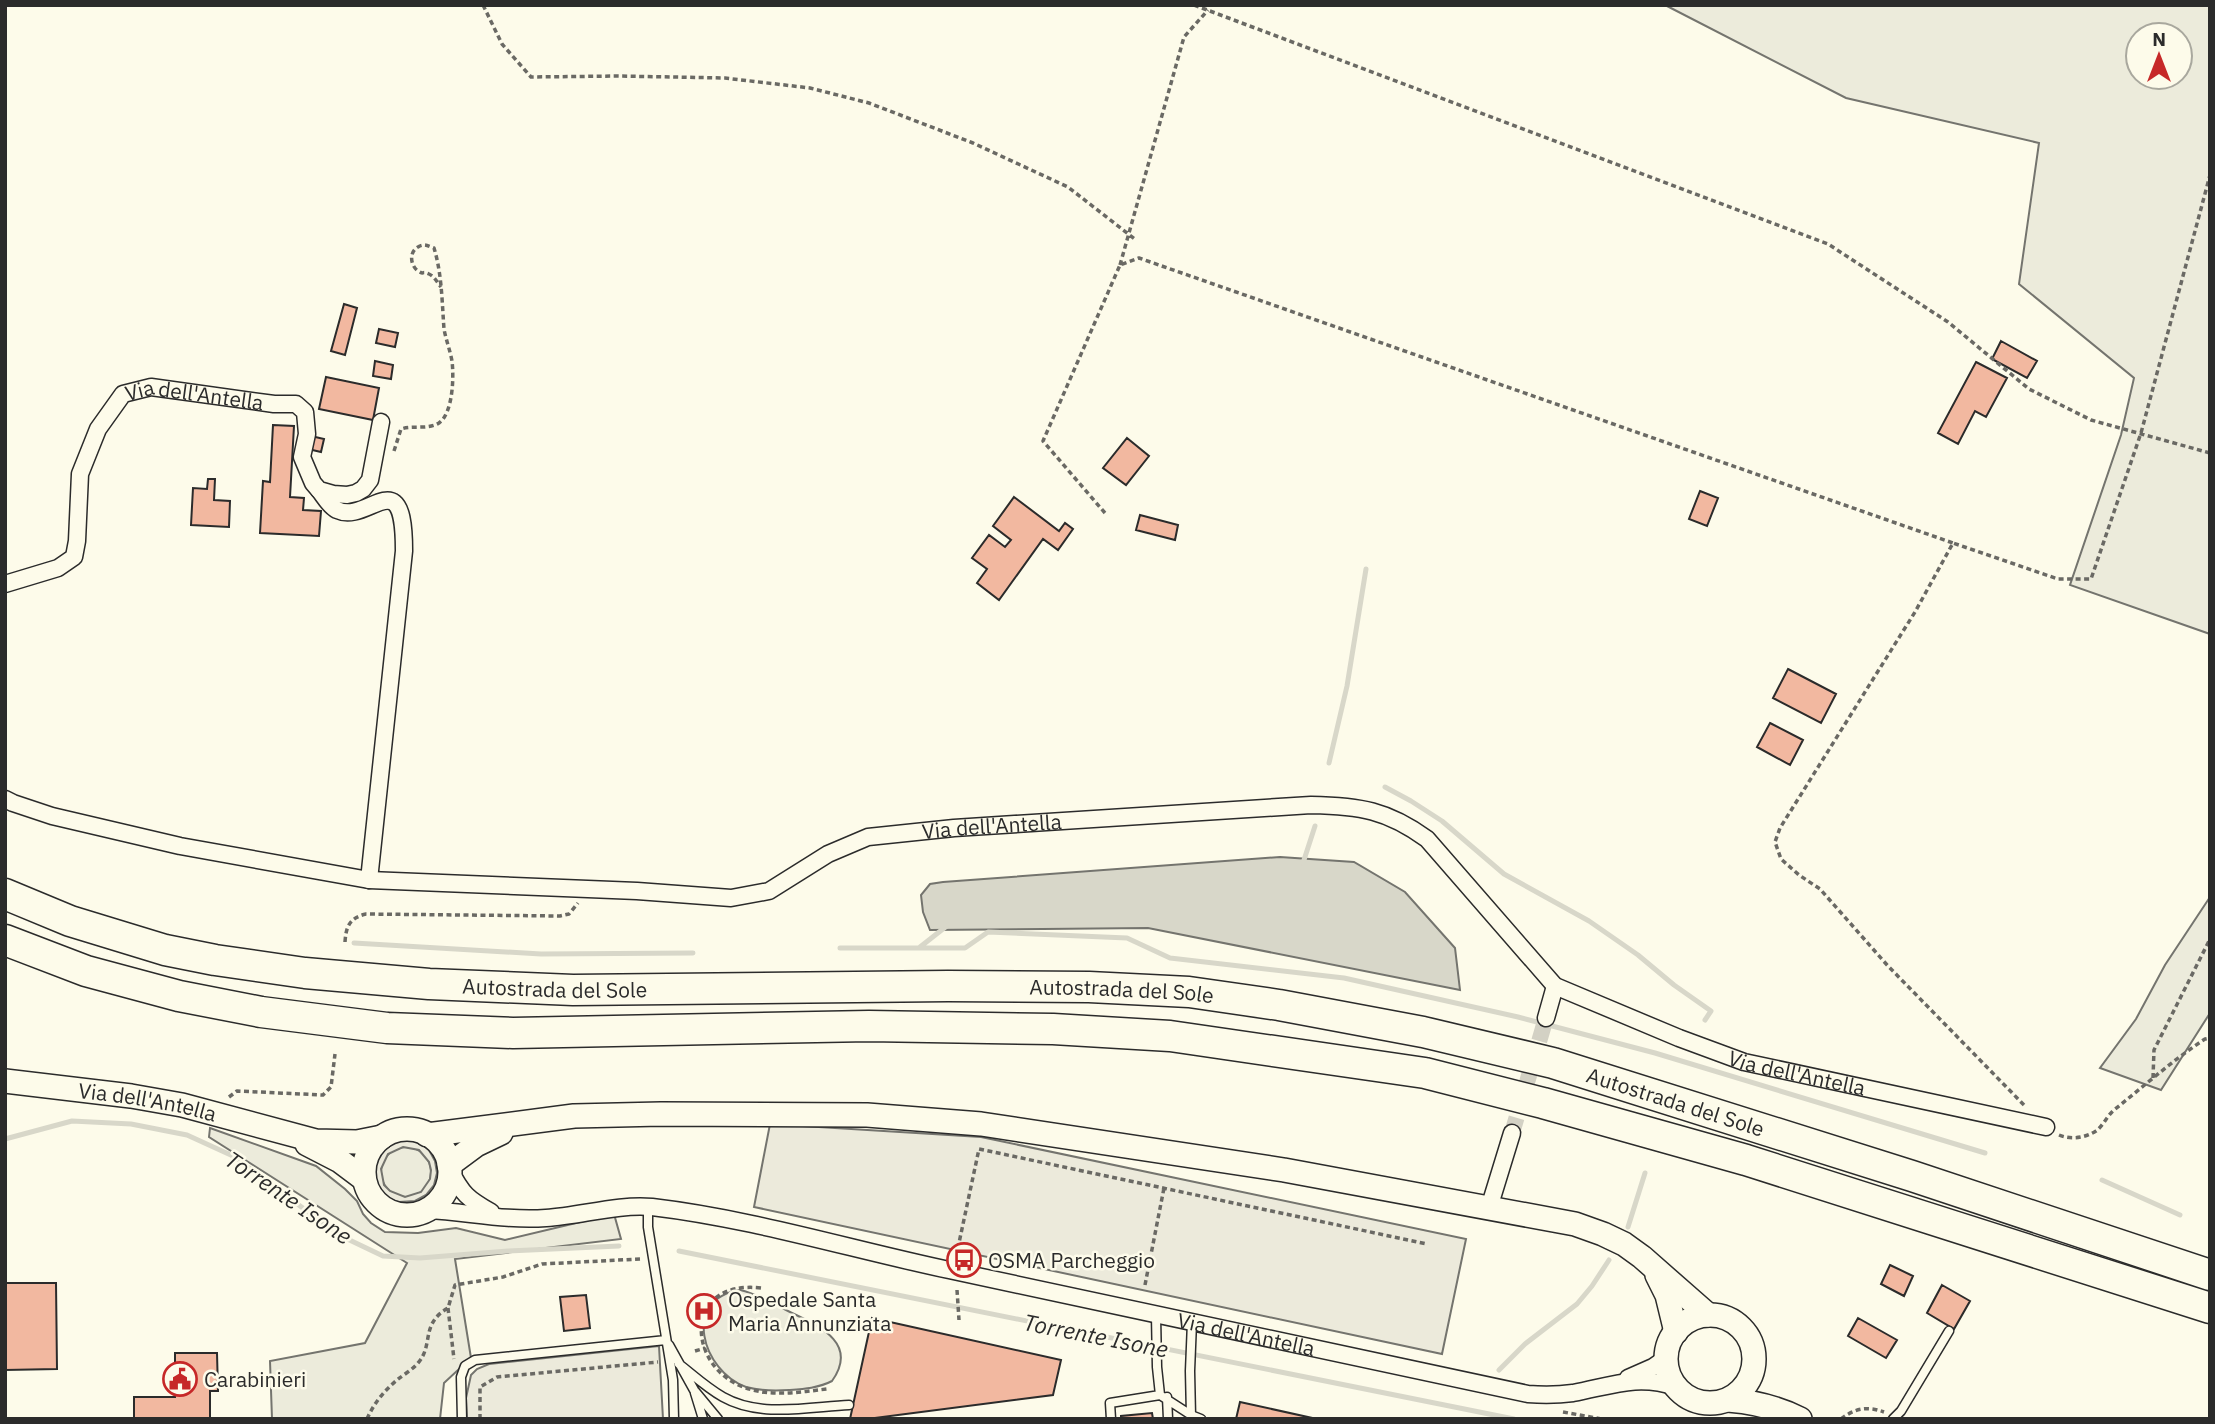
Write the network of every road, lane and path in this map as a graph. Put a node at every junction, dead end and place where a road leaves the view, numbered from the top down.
1 (483, 5) edge
2 (1194, 5) edge
3 (1208, 10) junction
4 (2210, 175) edge
5 (1136, 240) dead end
6 (1119, 265) junction
7 (441, 287) junction
8 (380, 422) dead end
9 (2141, 433) junction
10 (2210, 453) edge
11 (375, 460) junction
12 (319, 490) junction
13 (1105, 513) dead end
14 (1953, 543) junction
15 (5, 584) edge
16 (5, 799) edge
17 (369, 880) junction
18 (577, 889) junction
19 (5, 894) edge
20 (2210, 939) edge
21 (5, 940) edge
22 (345, 942) dead end
23 (1555, 986) junction
24 (1546, 1018) tunnel mouth
25 (2210, 1038) edge
26 (335, 1054) dead end
27 (2153, 1080) junction
28 (5, 1081) edge
29 (226, 1102) dead end
30 (530, 1121) junction
31 (2046, 1127) junction
32 (1511, 1133) tunnel mouth
33 (285, 1134) junction
34 (428, 1135) junction
35 (382, 1137) junction
36 (450, 1168) junction
37 (364, 1179) junction
38 (1164, 1188) junction
39 (648, 1207) junction
40 (1489, 1208) junction
41 (428, 1210) junction
42 (503, 1218) junction
43 (1427, 1244) dead end
44 (652, 1258) junction
45 (955, 1258) dead end
46 (1656, 1271) junction
47 (2210, 1275) edge
48 (1145, 1284) dead end
49 (761, 1288) dead end
50 (957, 1290) dead end
51 (448, 1308) junction
52 (2210, 1308) edge
53 (1156, 1315) junction
54 (1708, 1315) junction
55 (958, 1320) dead end
56 (1192, 1322) junction
57 (1949, 1331) dead end
58 (1676, 1332) junction
59 (666, 1340) junction
60 (705, 1348) junction
61 (695, 1351) dead end
62 (1666, 1358) junction
63 (658, 1362) dead end
64 (1754, 1363) junction
65 (679, 1364) junction
66 (461, 1377) junction
67 (1619, 1382) junction
68 (1676, 1387) junction
69 (694, 1390) junction
70 (827, 1390) dead end
71 (1163, 1396) junction
72 (1728, 1399) junction
73 (849, 1405) dead end
74 (1191, 1417) edge
75 (1798, 1418) edge
76 (1893, 1418) edge
77 (367, 1419) edge
78 (462, 1419) edge
79 (480, 1419) edge
80 (674, 1419) edge
81 (703, 1419) edge
82 (718, 1419) edge
83 (1111, 1419) edge
84 (1168, 1419) edge
85 (1201, 1419) edge
86 (1842, 1419) edge

1 - 5 path
2 - 3 path
3 - 6 path
3 - 9 path
4 - 9 path
6 - 13 path
6 - 14 path
7 - 7 path
7 - 11 path
8 - 11 street
9 - 10 path
9 - 14 path
11 - 12 street
12 - 15 street, Via dell'Antella
12 - 17 street, Via dell'Antella
14 - 31 path
16 - 17 street, Via dell'Antella
17 - 18 street, Via dell'Antella
18 - 22 path
18 - 23 street, Via dell'Antella
19 - 47 highway, Autostrada del Sole
20 - 27 path
21 - 52 highway, Autostrada del Sole
23 - 24 street
23 - 31 street, Via dell'Antella
25 - 27 path
26 - 29 path
27 - 31 path
28 - 33 street, Via dell'Antella
30 - 34 street
30 - 36 street
30 - 40 street
32 - 40 street
33 - 35 street, Via dell'Antella
33 - 37 street, Via dell'Antella
34 - 35 street, Via dell'Antella
34 - 36 street, Via dell'Antella
35 - 37 street
36 - 41 street
36 - 42 street, Via dell'Antella
37 - 41 street, Via dell'Antella
38 - 43 path
38 - 45 path
38 - 48 path
39 - 42 street, Via dell'Antella
39 - 44 lane
39 - 53 street, Via dell'Antella
40 - 46 street
41 - 42 street, Via dell'Antella
44 - 51 path
44 - 59 lane
46 - 54 street
46 - 58 street
49 - 60 path
50 - 55 path
51 - 66 path
51 - 77 path
53 - 56 street, Via dell'Antella
53 - 71 lane
54 - 58 street
54 - 64 street, Via dell'Antella
56 - 67 street, Via dell'Antella
56 - 74 lane
57 - 76 lane
58 - 62 street
59 - 65 lane
59 - 66 lane
59 - 80 lane
60 - 61 path
60 - 70 path
62 - 67 street, Via dell'Antella
62 - 68 street
63 - 79 path
64 - 72 street
64 - 75 street, Via dell'Antella
65 - 69 lane
65 - 73 lane
66 - 78 lane
67 - 68 street, Via dell'Antella
68 - 72 street, Via dell'Antella
69 - 81 lane
69 - 82 lane
71 - 74 lane
71 - 83 lane
71 - 84 lane
72 - 75 street, Via dell'Antella
74 - 85 lane
76 - 86 path

